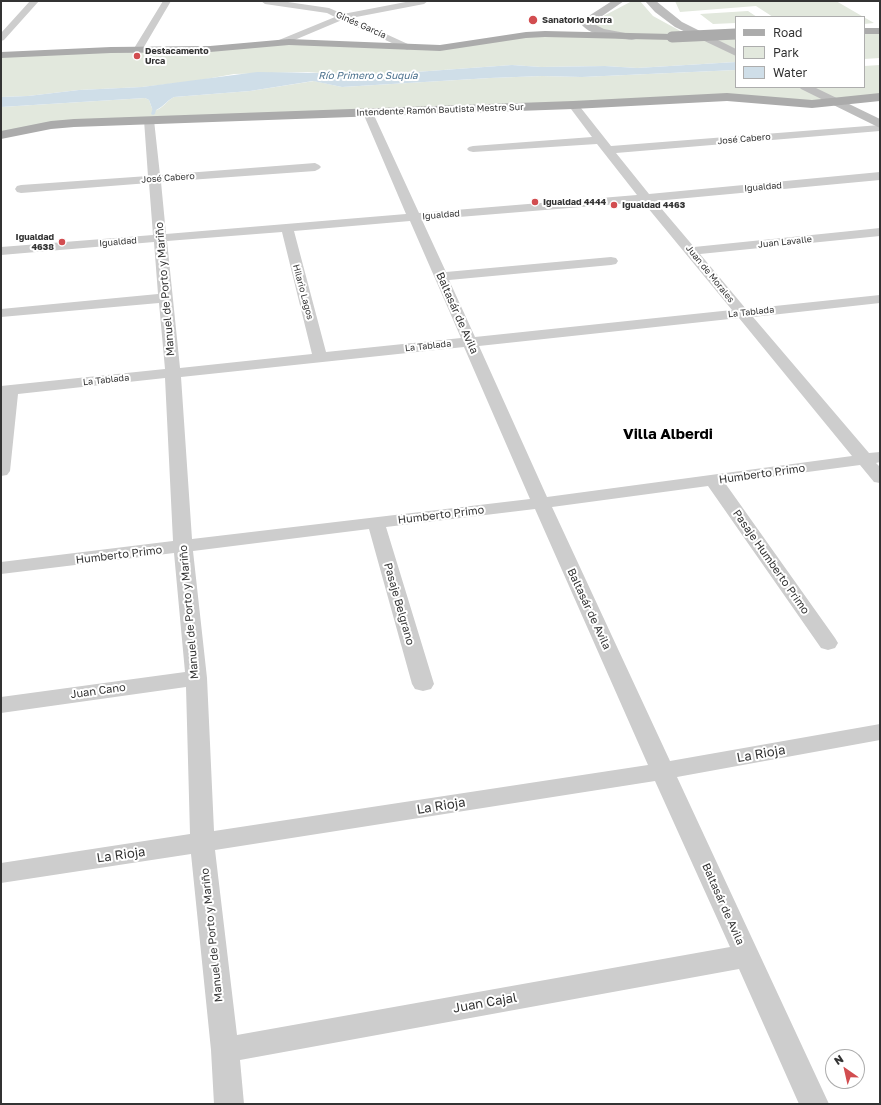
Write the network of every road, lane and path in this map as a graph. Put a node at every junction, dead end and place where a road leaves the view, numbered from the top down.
1 (35, 1) edge
2 (167, 1) edge
3 (265, 1) edge
4 (424, 1) edge
5 (619, 1) edge
6 (650, 1) edge
7 (280, 2) edge
8 (343, 17) junction
9 (865, 31) edge
10 (880, 31) edge
11 (735, 34) edge
12 (1, 38) edge
13 (632, 38) junction
14 (282, 42) junction
15 (407, 47) junction
16 (138, 50) junction
17 (735, 53) edge
18 (1, 55) edge
19 (807, 88) edge
20 (880, 97) edge
21 (835, 102) junction
22 (573, 105) junction
23 (368, 113) junction
24 (149, 120) junction
25 (880, 124) edge
26 (880, 128) edge
27 (1, 135) edge
28 (604, 145) junction
29 (473, 149) dead end
30 (315, 166) dead end
31 (880, 176) edge
32 (155, 179) junction
33 (21, 189) dead end
34 (646, 198) junction
35 (414, 217) junction
36 (287, 228) junction
37 (880, 232) edge
38 (160, 238) junction
39 (691, 251) junction
40 (1, 252) edge
41 (611, 261) dead end
42 (440, 276) junction
43 (166, 298) junction
44 (880, 299) edge
45 (1, 313) edge
46 (742, 313) junction
47 (470, 341) junction
48 (320, 357) junction
49 (173, 373) junction
50 (5, 391) edge
51 (872, 458) edge
52 (1, 471) edge
53 (880, 478) edge
54 (714, 480) junction
55 (541, 503) junction
56 (376, 523) junction
57 (183, 547) junction
58 (1, 568) edge
59 (828, 643) dead end
60 (196, 678) junction
61 (423, 684) dead end
62 (1, 705) edge
63 (880, 732) edge
64 (664, 771) junction
65 (202, 843) junction
66 (1, 873) edge
67 (746, 956) junction
68 (224, 1050) junction
69 (229, 1104) edge
70 (814, 1104) edge

1 - 12 street
2 - 16 street
3 - 7 street, Ginés García
4 - 8 street
5 - 13 main road
6 - 17 main road
7 - 8 street, Ginés García
8 - 14 street
8 - 15 street, Ginés García
9 - 10 main road
11 - 13 main road, bridge
13 - 15 main road
14 - 15 main road
14 - 16 main road
16 - 18 main road
19 - 21 main road
20 - 21 main road, Intendente Ramón Bautista Mestre Sur
21 - 22 main road, Intendente Ramón Bautista Mestre Sur
21 - 25 main road
22 - 23 main road, Intendente Ramón Bautista Mestre Sur
22 - 28 street, Juan de Morales
23 - 24 main road, Intendente Ramón Bautista Mestre Sur
23 - 35 street, Baltasár de Avila
24 - 27 main road, Intendente Ramón Bautista Mestre Sur
24 - 32 street, Manuel de Porto y Mariño
26 - 28 street, José Cabero
28 - 29 street, José Cabero
28 - 34 street, Juan de Morales
30 - 32 street, José Cabero
31 - 34 street, Igualdad
32 - 33 street, José Cabero
32 - 38 street, Manuel de Porto y Mariño
34 - 35 street, Igualdad
34 - 39 street, Juan de Morales
35 - 36 street, Igualdad
35 - 42 street, Baltasár de Avila
36 - 38 street, Igualdad
36 - 48 street, Hilario Lagos
37 - 39 street, Juan Lavalle
38 - 40 street, Igualdad
38 - 43 street, Manuel de Porto y Mariño
39 - 46 street, Juan de Morales
41 - 42 street
42 - 47 street, Baltasár de Avila
43 - 45 street
43 - 49 street, Manuel de Porto y Mariño
44 - 46 street, La Tablada
46 - 47 street, La Tablada
46 - 51 street, Juan de Morales
47 - 48 street, La Tablada
47 - 55 street, Baltasár de Avila
48 - 49 street, La Tablada
49 - 50 street, La Tablada
49 - 57 street, Manuel de Porto y Mariño
50 - 52 street
51 - 53 street, Juan de Morales
51 - 54 street, Humberto Primo
54 - 55 street, Humberto Primo
54 - 59 street, Pasaje Humberto Primo
55 - 56 street, Humberto Primo
55 - 64 street, Baltasár de Avila
56 - 57 street, Humberto Primo
56 - 61 street, Pasaje Belgrano
57 - 58 street, Humberto Primo
57 - 60 street, Manuel de Porto y Mariño
60 - 62 street, Juan Cano
60 - 65 street, Manuel de Porto y Mariño
63 - 64 street, La Rioja
64 - 65 street, La Rioja
64 - 67 street, Baltasár de Avila
65 - 66 street, La Rioja
65 - 68 street, Manuel de Porto y Mariño
67 - 68 street, Juan Cajal
67 - 70 street, Baltasár de Avila
68 - 69 street, Manuel de Porto y Mariño

